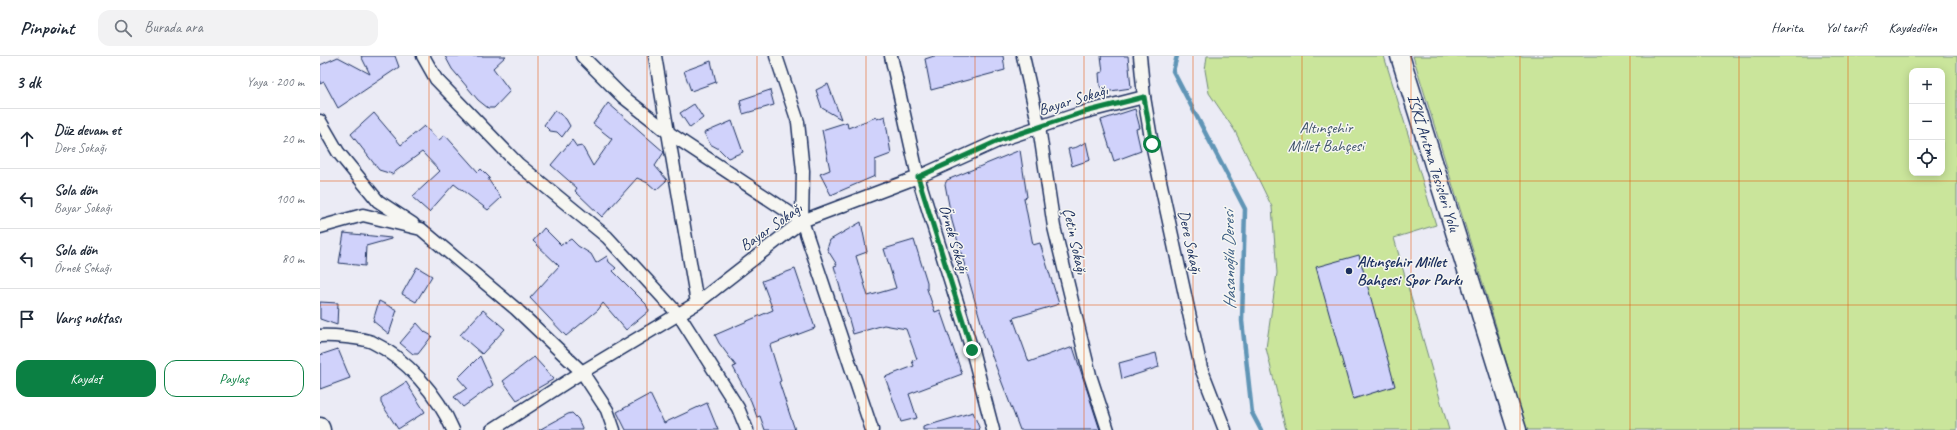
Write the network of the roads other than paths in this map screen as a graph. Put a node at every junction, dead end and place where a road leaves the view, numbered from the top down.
1 (423, 56) edge
2 (582, 56) edge
3 (655, 56) edge
4 (776, 56) edge
5 (891, 56) edge
6 (1023, 56) edge
7 (1140, 56) edge
8 (1400, 56) edge
9 (1144, 97) junction
10 (320, 121) edge
11 (1039, 127) junction
12 (669, 133) junction
13 (918, 177) junction
14 (802, 220) junction
15 (320, 227) edge
16 (421, 229) junction
17 (697, 303) junction
18 (679, 315) junction
19 (320, 336) edge
20 (582, 372) junction
21 (453, 430) edge
22 (492, 430) edge
23 (614, 430) edge
24 (747, 430) edge
25 (872, 430) edge
26 (993, 430) edge
27 (1108, 430) edge
28 (1225, 430) edge
29 (1517, 430) edge

1 - 18 street
2 - 12 street
3 - 12 street
4 - 14 street
5 - 13 street, Örnek Sokağı
6 - 11 street, Çetin Sokağı
7 - 9 street, Dere Sokağı
8 - 29 main road, İSKİ Arıtma Tesisleri Yolu
9 - 11 street, Bayar Sokağı
9 - 28 street, Dere Sokağı
10 - 16 street
11 - 13 street, Bayar Sokağı
11 - 27 street, Çetin Sokağı
12 - 14 street
12 - 17 street
13 - 14 street, Bayar Sokağı
13 - 26 street, Örnek Sokağı
14 - 17 street, Bayar Sokağı
14 - 25 street
15 - 16 street
16 - 20 street
17 - 18 street, Bayar Sokağı
18 - 20 street, Bayar Sokağı
18 - 24 street
19 - 21 street
20 - 22 street, Bayar Sokağı
20 - 23 street

